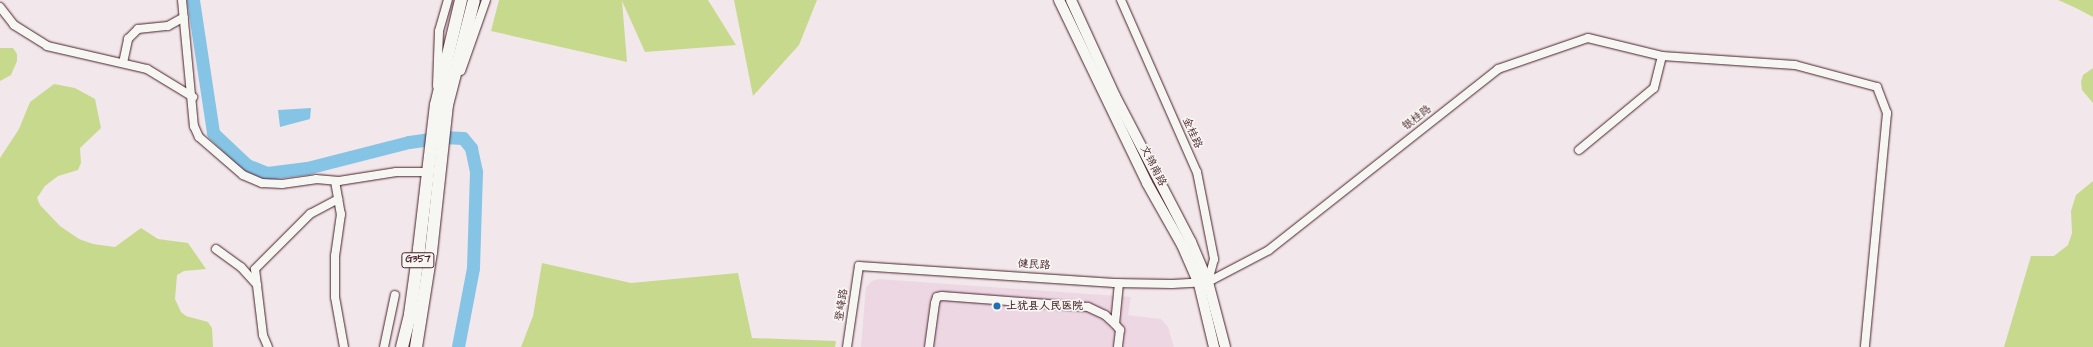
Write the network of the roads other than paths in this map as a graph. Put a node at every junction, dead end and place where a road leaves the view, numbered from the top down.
1 (182, 0) edge
2 (448, 0) edge
3 (461, 0) edge
4 (474, 0) edge
5 (486, 0) edge
6 (1059, 0) edge
7 (1071, 0) edge
8 (1121, 0) edge
9 (0, 7) edge
10 (184, 17) junction
11 (1662, 56) junction
12 (123, 63) junction
13 (193, 97) junction
14 (442, 105) junction
15 (1579, 150) dead end
16 (427, 172) junction
17 (336, 181) junction
18 (338, 199) junction
19 (216, 249) dead end
20 (859, 266) joint
21 (1119, 283) junction
22 (1203, 283) junction
23 (257, 285) junction
24 (395, 295) dead end
25 (1115, 324) junction
26 (268, 347) edge
27 (344, 347) edge
28 (384, 347) edge
29 (402, 347) edge
30 (416, 347) edge
31 (847, 347) edge
32 (929, 347) edge
33 (1118, 347) edge
34 (1214, 347) edge
35 (1225, 347) edge
36 (1865, 347) edge

1 - 10 street
2 - 14 street
3 - 14 highway, G357
4 - 14 highway, G357
5 - 14 street
6 - 22 main road, 文锦南路
7 - 22 main road, 文锦南路
8 - 22 street, 金桂路
9 - 12 street
10 - 12 street
10 - 13 street
11 - 15 street
11 - 22 street, 银桂路
11 - 36 street, 银桂路
12 - 13 street
13 - 17 street
14 - 16 highway, G357
14 - 30 highway, G357
16 - 17 street
16 - 29 highway, G357
17 - 18 street
18 - 23 street
18 - 27 street
19 - 23 street
20 - 21 street, 健民路
20 - 31 street, 登峰路
21 - 22 street, 健民路
21 - 25 street
22 - 34 main road, 文锦南路
22 - 35 main road, 文锦南路
23 - 26 street
24 - 28 street
25 - 32 street
25 - 33 street

